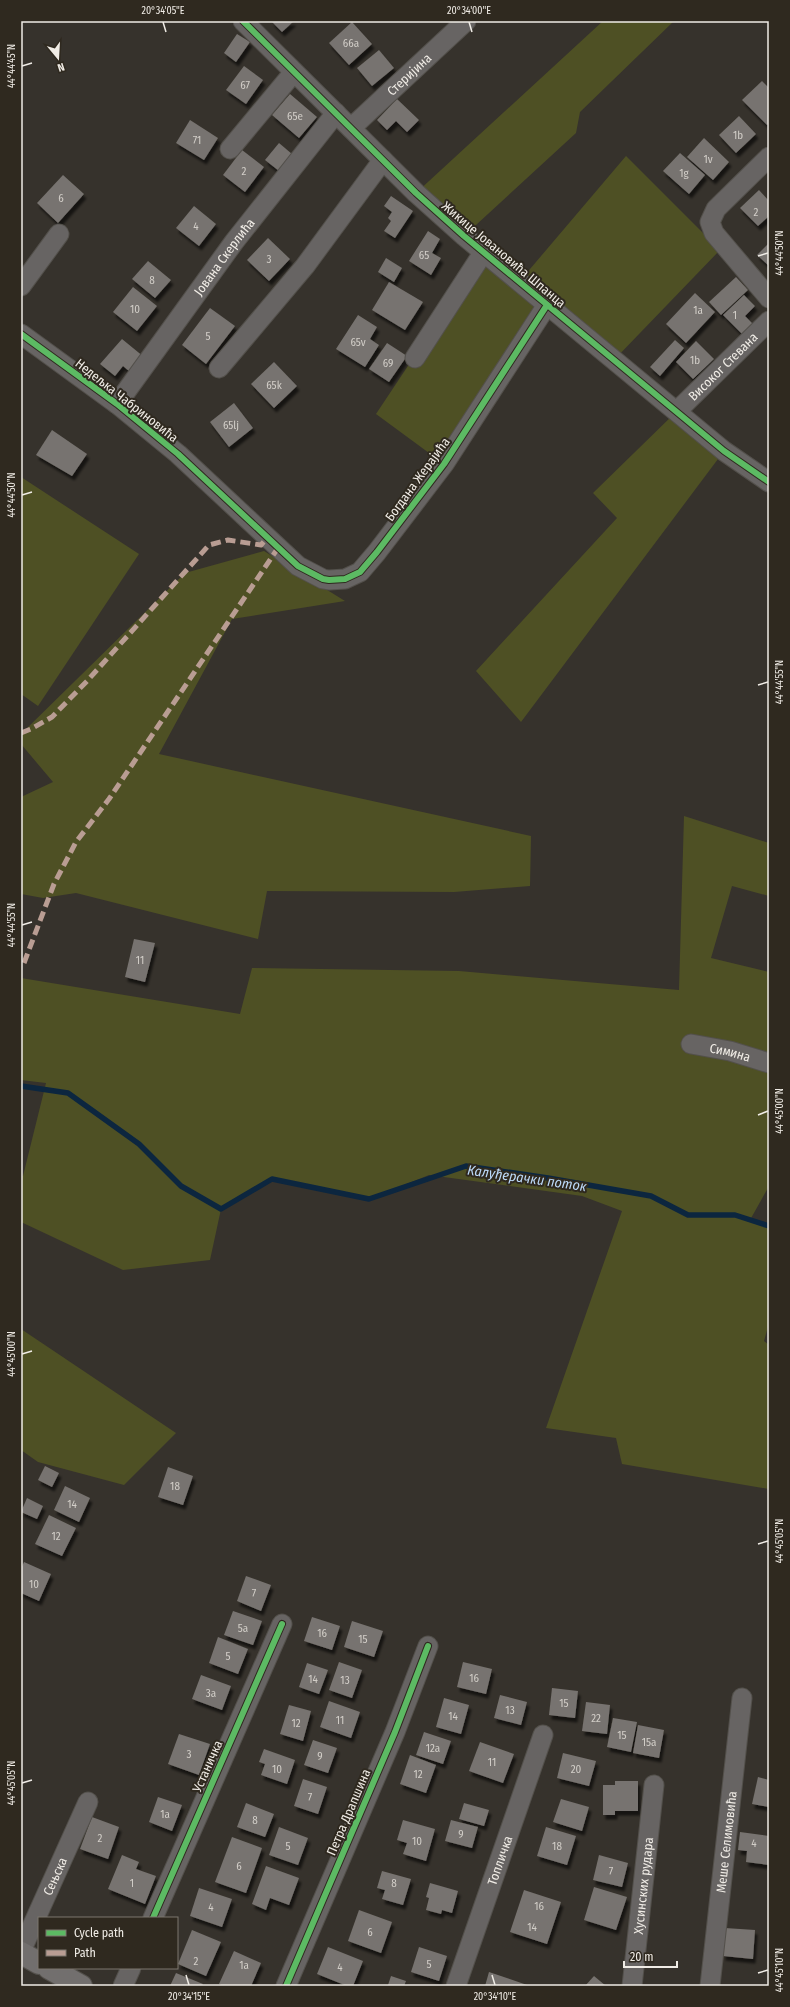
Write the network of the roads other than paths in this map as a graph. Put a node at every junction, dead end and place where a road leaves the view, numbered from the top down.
1 (243, 21) edge
2 (466, 21) edge
3 (294, 72) junction
4 (336, 113) junction
5 (351, 128) junction
6 (230, 149) dead end
7 (769, 157) edge
8 (383, 160) junction
9 (59, 234) dead end
10 (483, 252) junction
11 (21, 286) edge
12 (769, 298) edge
13 (547, 305) junction
14 (769, 321) edge
15 (21, 334) edge
16 (415, 358) dead end
17 (219, 368) dead end
18 (117, 404) junction
19 (677, 411) junction
20 (769, 482) edge
21 (267, 538) joint
22 (691, 1044) dead end
23 (769, 1063) edge
24 (282, 1624) dead end
25 (428, 1646) dead end
26 (742, 1698) dead end
27 (543, 1735) dead end
28 (654, 1785) dead end
29 (88, 1802) dead end
30 (153, 1917) edge
31 (21, 1952) edge
32 (38, 1962) edge
33 (51, 1969) edge
34 (131, 1969) edge
35 (82, 1986) edge
36 (123, 1986) edge
37 (286, 1986) edge
38 (456, 1986) edge
39 (632, 1986) edge
40 (710, 1986) edge

1 - 3 street, Жикице Јовановића Шпанца
2 - 5 street, Стеријина
3 - 4 street, Жикице Јовановића Шпанца
3 - 6 street
4 - 5 street, Жикице Јовановића Шпанца
4 - 18 street, Јована Скерлића
5 - 8 street, Жикице Јовановића Шпанца
7 - 12 street
8 - 10 street, Жикице Јовановића Шпанца
8 - 17 street
9 - 11 street
10 - 13 street, Жикице Јовановића Шпанца
10 - 16 street, Жикице Јовановића Шпанца
13 - 19 street, Жикице Јовановића Шпанца
13 - 21 street, Богдана Жерајића
14 - 19 street, Високог Стевана
15 - 18 street, Недељка Чабриновића
18 - 21 street, Недељка Чабриновића
19 - 20 street, Жикице Јовановића Шпанца
22 - 23 street, Симина
24 - 30 street, Устаничка
25 - 37 street, Петра Драпшина
26 - 40 street, Меше Селимовића
27 - 38 street, Топличка
28 - 39 street, Хусинских рудара
29 - 31 street, Сењска
31 - 32 street
33 - 35 street
34 - 36 street

